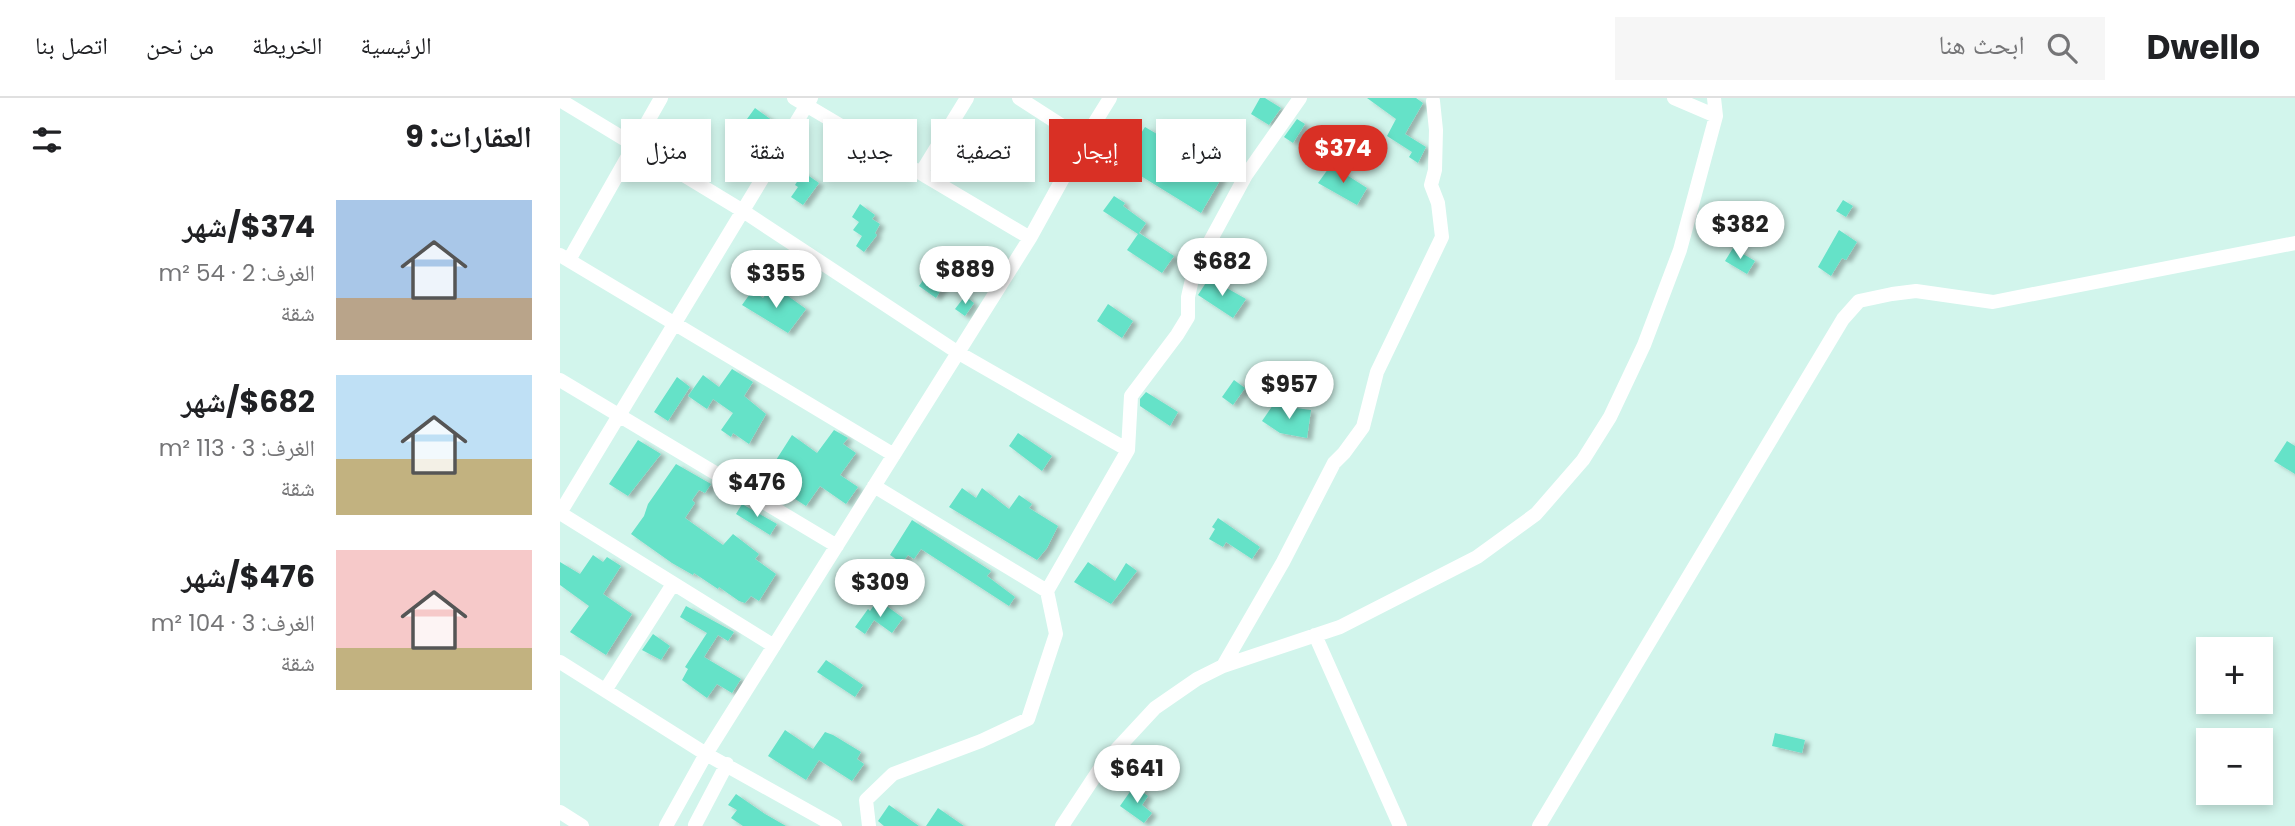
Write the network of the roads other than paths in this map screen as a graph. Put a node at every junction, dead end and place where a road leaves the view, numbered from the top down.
1 (661, 98) edge
2 (967, 98) edge
3 (1019, 98) edge
4 (1110, 98) edge
5 (1300, 98) edge
6 (1674, 98) edge
7 (1714, 98) edge
8 (1432, 99) edge
9 (560, 100) edge
10 (804, 101) edge
11 (1716, 116) junction
12 (648, 119) edge
13 (1052, 119) edge
14 (1097, 119) edge
15 (621, 138) edge
16 (621, 164) edge
17 (921, 173) junction
18 (695, 182) edge
19 (1061, 182) edge
20 (743, 211) junction
21 (1030, 237) junction
22 (2295, 243) edge
23 (564, 257) edge
24 (675, 325) junction
25 (957, 352) junction
26 (560, 380) edge
27 (620, 416) junction
28 (1128, 450) junction
29 (894, 456) junction
30 (874, 486) junction
31 (560, 513) edge
32 (837, 545) junction
33 (674, 584) junction
34 (1046, 591) junction
35 (1315, 635) junction
36 (774, 646) junction
37 (560, 662) edge
38 (1223, 666) junction
39 (606, 689) junction
40 (706, 754) junction
41 (727, 764) junction
42 (560, 812) edge
43 (675, 812) junction
44 (696, 825) edge
45 (582, 826) edge
46 (666, 826) edge
47 (835, 826) edge
48 (869, 826) edge
49 (1062, 826) edge
50 (1400, 826) edge
51 (1539, 826) edge

1 - 12 street
2 - 17 street
3 - 13 street
4 - 14 street
5 - 28 street
6 - 11 street
7 - 11 street
8 - 38 street
9 - 15 street
10 - 17 street
10 - 20 street
11 - 35 street
16 - 23 street
17 - 21 street
18 - 20 street
19 - 21 street
20 - 24 street
20 - 25 street
21 - 25 street
22 - 51 street
23 - 24 street
24 - 27 street
24 - 29 street
25 - 28 street
25 - 29 street
26 - 27 street
27 - 31 street
27 - 32 street
28 - 34 street
29 - 30 street
30 - 32 street
30 - 34 street
31 - 33 street
32 - 36 street
33 - 36 street
33 - 39 street
34 - 48 street
35 - 38 street
35 - 50 street
36 - 40 street
37 - 39 street
38 - 49 street
39 - 40 street
40 - 41 street
40 - 43 street
41 - 44 street
41 - 47 street
42 - 45 street
43 - 44 street
43 - 46 street

